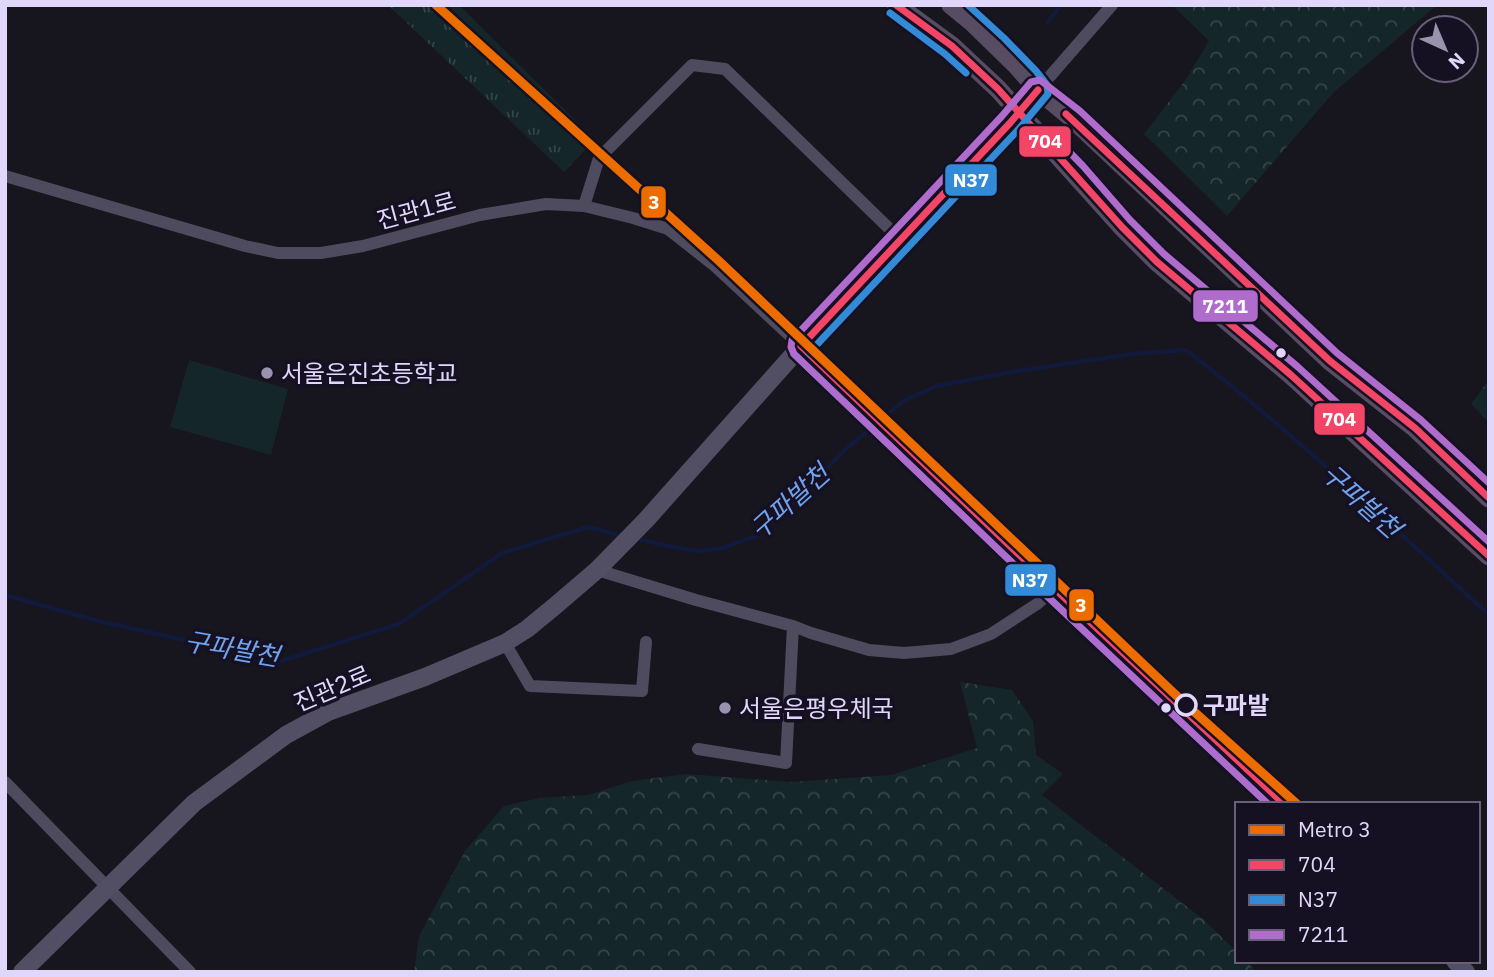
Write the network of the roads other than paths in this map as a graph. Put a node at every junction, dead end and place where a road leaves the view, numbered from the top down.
1 (896, 5) edge
2 (950, 5) edge
3 (1112, 5) edge
4 (1038, 90) junction
5 (1019, 112) junction
6 (5, 176) edge
7 (584, 206) junction
8 (901, 240) junction
9 (801, 346) junction
10 (1489, 498) edge
11 (1489, 556) edge
12 (597, 570) junction
13 (1055, 589) junction
14 (793, 625) junction
15 (646, 642) dead end
16 (505, 643) junction
17 (698, 749) dead end
18 (5, 782) edge
19 (1282, 802) edge
20 (108, 887) junction
21 (22, 972) edge
22 (190, 972) edge

1 - 5 main road
2 - 4 main road
3 - 4 street
4 - 5 street
4 - 10 main road
5 - 8 street
5 - 11 main road
6 - 7 street, 진관1로
7 - 8 street
7 - 9 street, 진관1로
8 - 9 street
9 - 12 street, 진관2로
9 - 13 street
12 - 14 street
12 - 16 street, 진관2로
13 - 14 street
13 - 19 street
14 - 17 street
15 - 16 street
16 - 20 street, 진관2로
18 - 20 street
20 - 21 street, 진관2로
20 - 22 street

